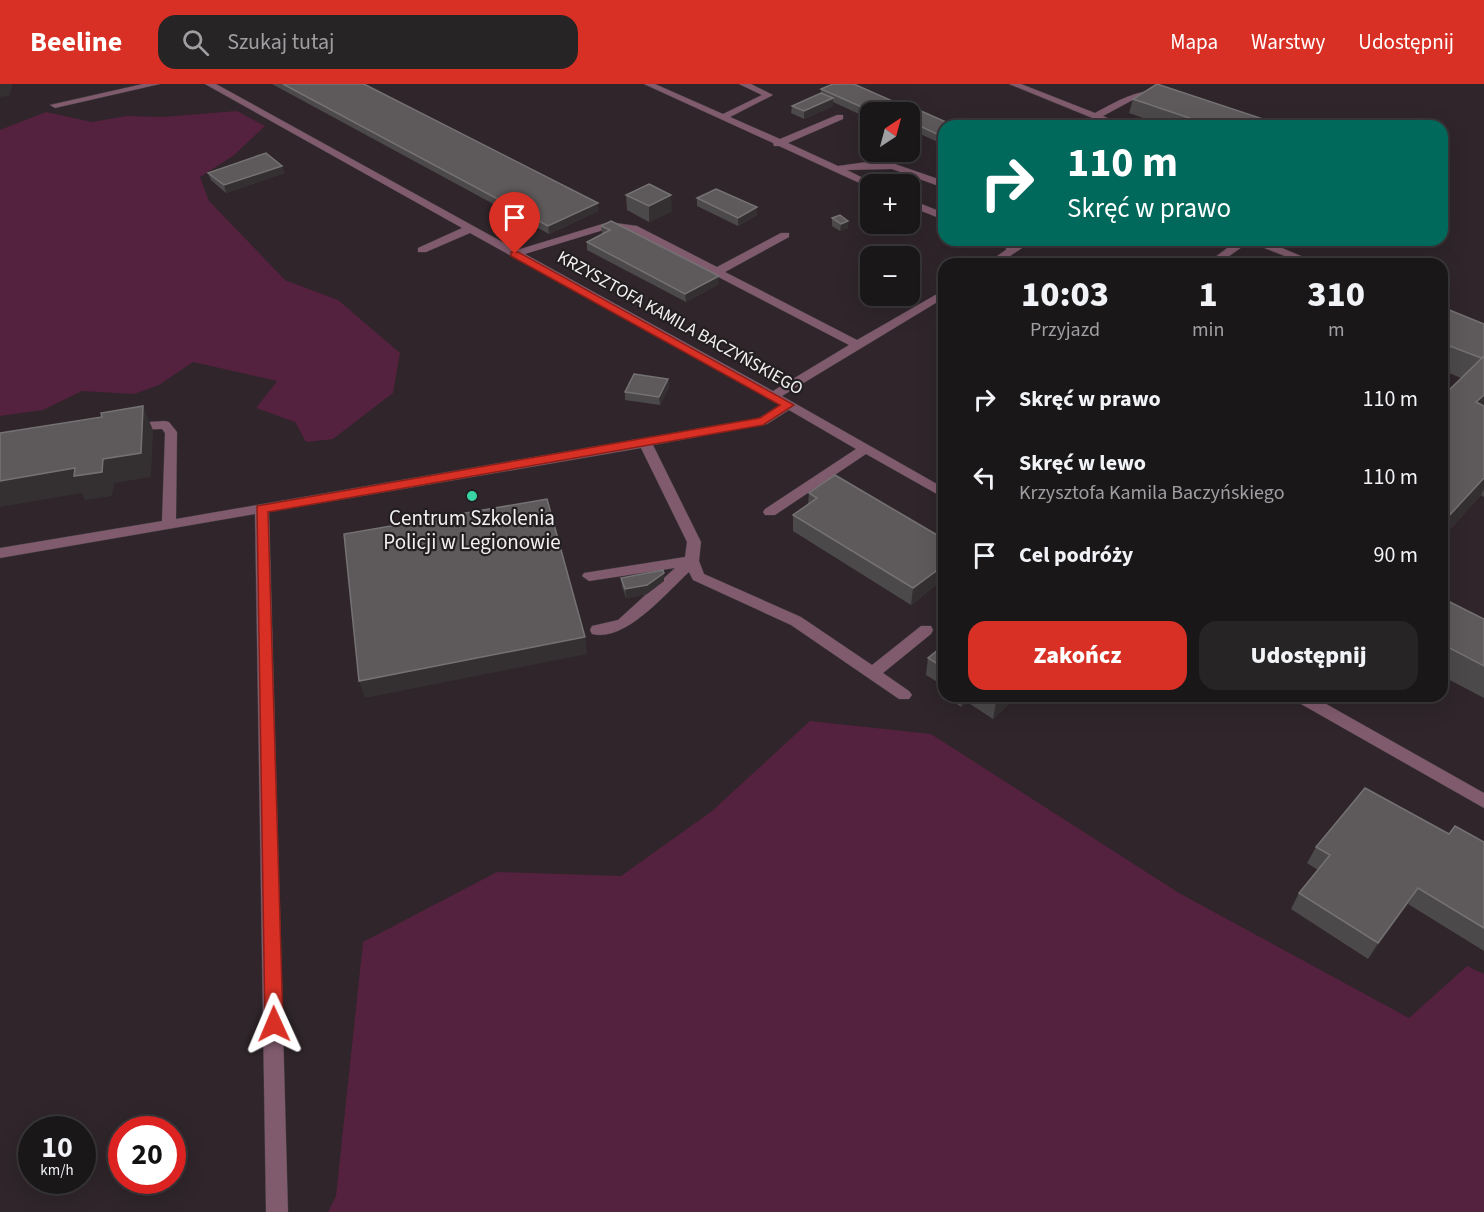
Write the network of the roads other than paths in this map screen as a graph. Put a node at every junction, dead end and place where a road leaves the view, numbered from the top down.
1 (156, 84) edge
2 (208, 84) edge
3 (648, 84) edge
4 (743, 84) edge
5 (1012, 84) edge
6 (1170, 96) edge
7 (55, 105) dead end
8 (723, 117) junction
9 (840, 117) dead end
10 (1095, 117) junction
11 (1103, 120) edge
12 (777, 144) junction
13 (836, 169) junction
14 (860, 180) edge
15 (938, 183) edge
16 (920, 207) edge
17 (938, 214) edge
18 (469, 229) junction
19 (785, 235) dead end
20 (1008, 246) edge
21 (1020, 246) edge
22 (1236, 246) edge
23 (1268, 246) edge
24 (1015, 249) junction
25 (422, 250) dead end
26 (515, 254) junction
27 (1001, 258) edge
28 (1220, 258) edge
29 (1299, 258) edge
30 (716, 272) junction
31 (938, 297) edge
32 (857, 345) junction
33 (773, 396) junction
34 (788, 405) junction
35 (114, 429) edge
36 (645, 443) junction
37 (865, 449) junction
38 (938, 491) edge
39 (262, 509) junction
40 (770, 512) dead end
41 (169, 525) junction
42 (0, 553) edge
43 (692, 561) junction
44 (589, 576) dead end
45 (597, 630) dead end
46 (926, 630) dead end
47 (872, 674) junction
48 (904, 696) dead end
49 (1310, 702) edge
50 (1484, 801) edge
51 (277, 1212) edge

1 - 7 lane
2 - 18 lane, KRZYSZTOFA KAMILA BACZYŃSKIEGO
3 - 8 lane
4 - 8 lane
5 - 10 lane
6 - 10 lane
8 - 12 lane
9 - 12 lane
10 - 11 lane
12 - 13 lane
13 - 14 lane
13 - 15 lane
16 - 17 lane
18 - 25 lane
18 - 26 lane, KRZYSZTOFA KAMILA BACZYŃSKIEGO
19 - 30 lane
20 - 24 lane
21 - 24 lane
22 - 28 lane
23 - 29 lane
24 - 27 lane
26 - 30 lane
26 - 33 lane, KRZYSZTOFA KAMILA BACZYŃSKIEGO
30 - 32 lane
31 - 32 lane
32 - 33 lane
33 - 34 lane, KRZYSZTOFA KAMILA BACZYŃSKIEGO
34 - 36 lane
34 - 37 lane, KRZYSZTOFA KAMILA BACZYŃSKIEGO
35 - 41 lane
36 - 39 lane
36 - 43 lane
37 - 38 lane, KRZYSZTOFA KAMILA BACZYŃSKIEGO
37 - 40 lane
39 - 41 lane
39 - 51 lane
41 - 42 lane
43 - 44 lane
43 - 45 lane
43 - 47 lane
46 - 47 lane
47 - 48 lane
49 - 50 lane

